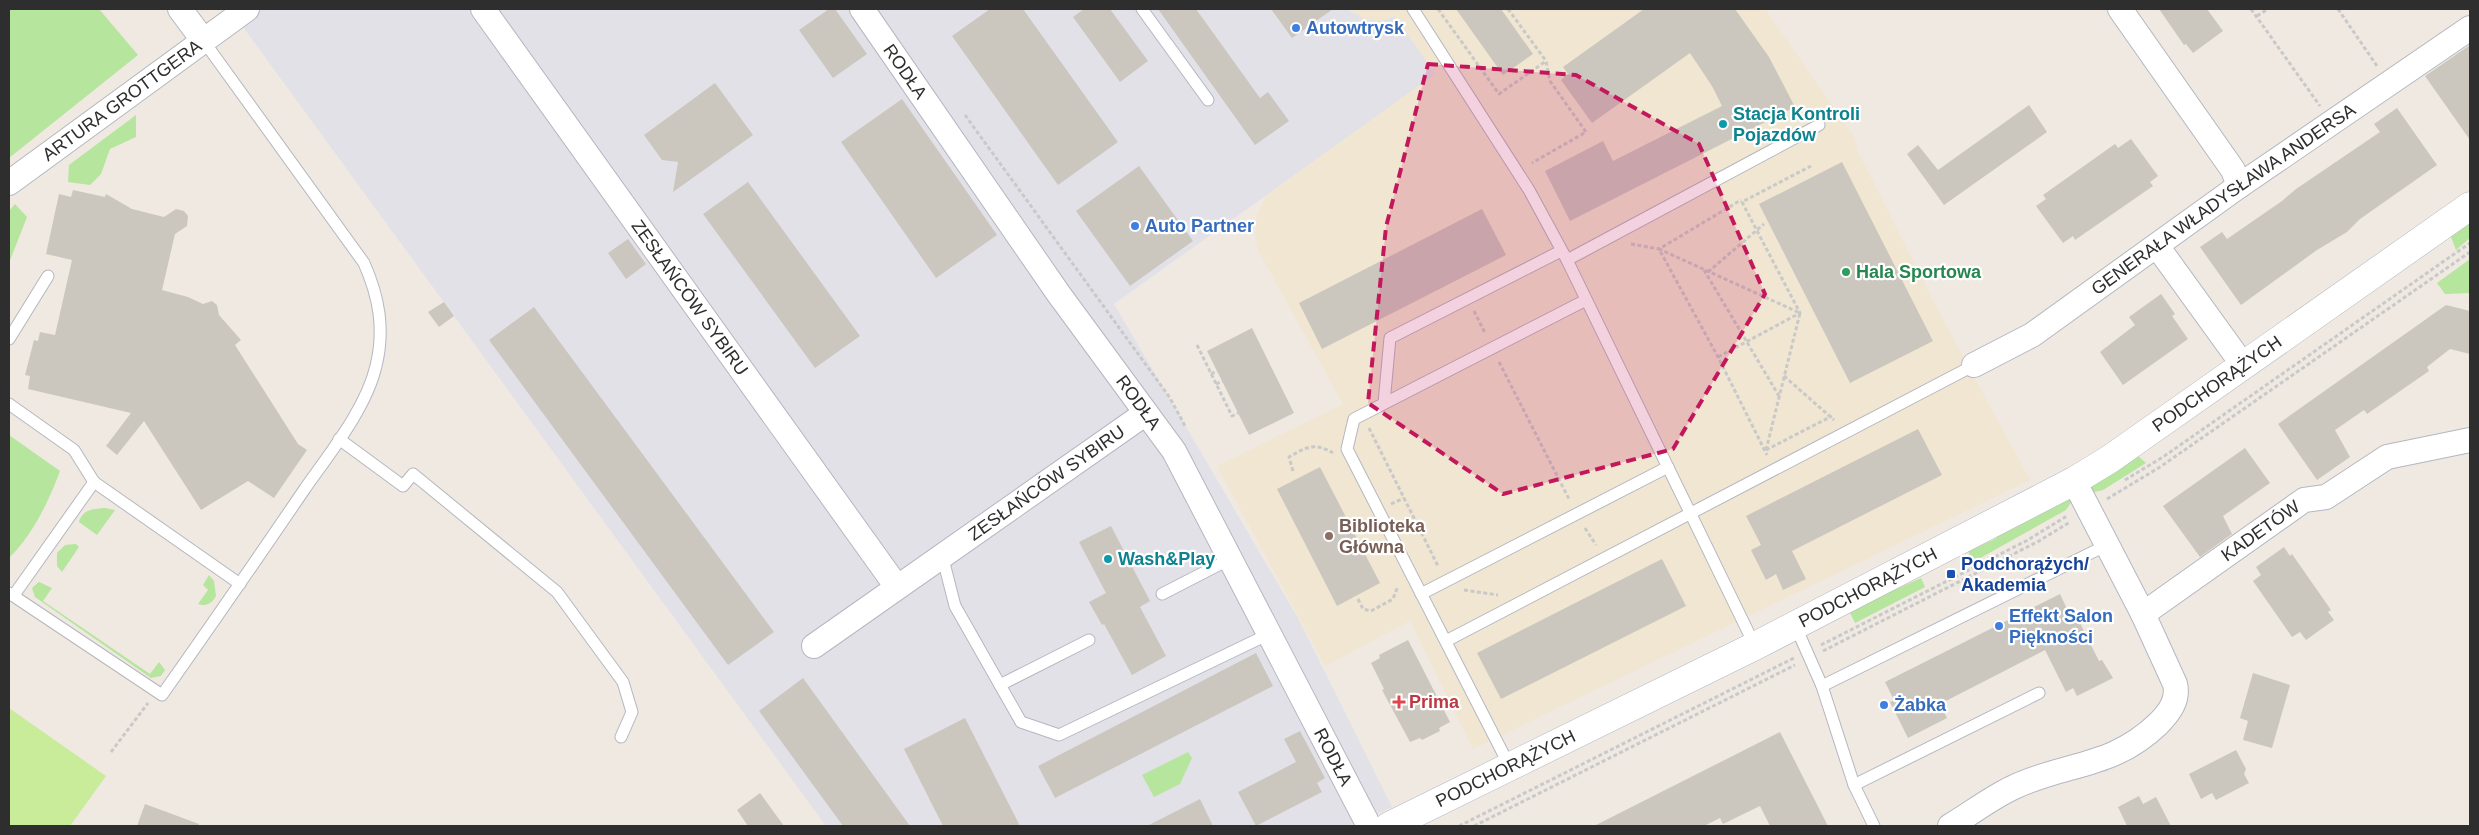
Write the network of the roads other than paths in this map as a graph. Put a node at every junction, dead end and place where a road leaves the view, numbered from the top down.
1 (180, 9) edge
2 (246, 9) edge
3 (483, 9) edge
4 (862, 9) edge
5 (1142, 9) edge
6 (1413, 9) edge
7 (2120, 9) edge
8 (2470, 28) edge
9 (203, 40) junction
10 (1208, 100) dead end
11 (1818, 125) dead end
12 (9, 183) edge
13 (2239, 186) junction
14 (2470, 206) edge
15 (2157, 246) junction
16 (1564, 256) junction
17 (48, 276) dead end
18 (1586, 300) junction
19 (9, 340) edge
20 (2243, 365) junction
21 (1970, 367) joint
22 (9, 404) edge
23 (1384, 404) junction
24 (1146, 413) junction
25 (339, 439) junction
26 (2470, 440) edge
27 (1668, 467) junction
28 (2074, 481) junction
29 (94, 482) junction
30 (1690, 514) junction
31 (2107, 545) junction
32 (942, 555) junction
33 (1230, 559) junction
34 (240, 584) junction
35 (897, 587) junction
36 (12, 594) edge
37 (1162, 594) dead end
38 (1421, 594) junction
39 (2143, 614) junction
40 (1795, 625) junction
41 (1269, 634) junction
42 (1089, 640) dead end
43 (1446, 641) junction
44 (814, 646) dead end
45 (1755, 646) junction
46 (1000, 685) junction
47 (1822, 686) junction
48 (2039, 693) dead end
49 (621, 737) dead end
50 (1510, 767) junction
51 (1854, 785) junction
52 (1369, 826) edge
53 (1389, 826) edge
54 (1874, 826) edge
55 (1950, 826) edge

1 - 9 street, ARTURA GROTTGERA
2 - 9 street
3 - 35 street, ZESŁAŃCÓW SYBIRU
4 - 24 street, RODŁA
5 - 10 lane
6 - 16 lane
7 - 13 street
8 - 13 street, GENERAŁA WŁADYSŁAWA ANDERSA
9 - 12 street, ARTURA GROTTGERA
9 - 25 lane
11 - 16 lane
13 - 15 street, GENERAŁA WŁADYSŁAWA ANDERSA
14 - 20 street, PODCHORĄŻYCH
15 - 20 street
15 - 21 street, GENERAŁA WŁADYSŁAWA ANDERSA
16 - 18 lane
16 - 23 lane
17 - 19 lane
18 - 23 lane
18 - 27 lane
20 - 28 street, PODCHORĄŻYCH
21 - 30 lane
22 - 29 lane
23 - 38 lane
24 - 32 street, ZESŁAŃCÓW SYBIRU
24 - 33 street, RODŁA
25 - 34 lane
25 - 49 lane
26 - 39 street, KADETÓW
27 - 30 lane
27 - 38 lane
28 - 31 street
28 - 40 street, PODCHORĄŻYCH
29 - 34 lane
29 - 36 lane
30 - 43 lane
30 - 45 lane
31 - 39 street
31 - 47 lane
32 - 35 street, ZESŁAŃCÓW SYBIRU
32 - 46 lane
33 - 37 lane
33 - 41 street, RODŁA
34 - 36 lane
35 - 44 street, ZESŁAŃCÓW SYBIRU
38 - 43 lane
39 - 55 street
40 - 45 street, PODCHORĄŻYCH
40 - 47 lane
41 - 46 lane
41 - 52 street, RODŁA
42 - 46 lane
43 - 50 lane
45 - 50 street, PODCHORĄŻYCH
47 - 51 lane
48 - 51 lane
50 - 53 street, PODCHORĄŻYCH
51 - 54 lane

